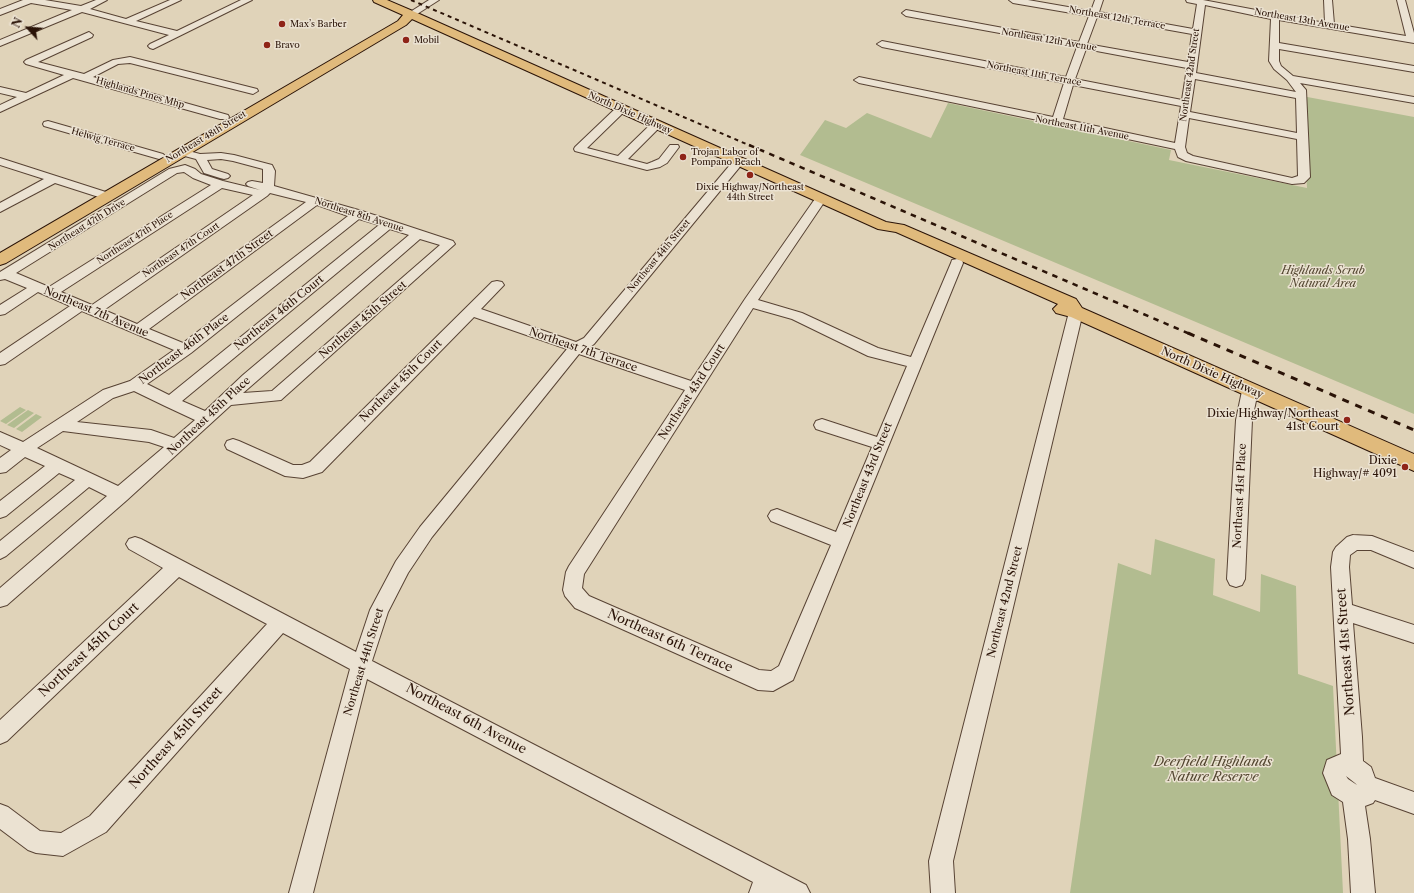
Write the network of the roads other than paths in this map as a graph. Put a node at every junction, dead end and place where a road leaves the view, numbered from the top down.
1 (30, 0) edge
2 (103, 0) edge
3 (177, 0) edge
4 (248, 0) edge
5 (378, 0) edge
6 (435, 0) edge
7 (1013, 0) edge
8 (1099, 0) edge
9 (1190, 0) edge
10 (1328, 0) edge
11 (1401, 0) edge
12 (1201, 2) junction
13 (82, 9) junction
14 (0, 12) edge
15 (411, 14) junction
16 (906, 14) dead end
17 (1094, 14) junction
18 (1275, 17) junction
19 (129, 21) junction
20 (1330, 26) junction
21 (1197, 32) junction
22 (177, 34) junction
23 (89, 35) dead end
24 (1413, 39) edge
25 (0, 43) edge
26 (882, 44) dead end
27 (1274, 45) junction
28 (154, 46) dead end
29 (1083, 46) junction
30 (1414, 69) edge
31 (1191, 70) junction
32 (71, 76) junction
33 (86, 77) junction
34 (1290, 78) junction
35 (858, 80) dead end
36 (1070, 80) junction
37 (0, 90) edge
38 (253, 91) dead end
39 (27, 96) junction
40 (1301, 96) junction
41 (1414, 100) edge
42 (0, 109) edge
43 (238, 109) junction
44 (1185, 109) junction
45 (621, 110) junction
46 (224, 118) junction
47 (1057, 123) junction
48 (48, 124) dead end
49 (656, 125) junction
50 (1303, 137) junction
51 (674, 147) dead end
52 (1180, 147) junction
53 (181, 152) junction
54 (159, 156) junction
55 (200, 157) junction
56 (734, 159) junction
57 (620, 160) junction
58 (3, 166) edge
59 (173, 171) joint
60 (53, 179) junction
61 (220, 184) junction
62 (266, 191) junction
63 (102, 194) junction
64 (821, 198) junction
65 (315, 201) junction
66 (0, 208) edge
67 (358, 214) junction
68 (388, 224) junction
69 (883, 226) junction
70 (418, 234) junction
71 (449, 244) joint
72 (0, 248) edge
73 (0, 260) edge
74 (957, 263) junction
75 (3, 275) edge
76 (497, 284) dead end
77 (37, 288) junction
78 (50, 293) junction
79 (750, 302) junction
80 (86, 308) junction
81 (0, 311) edge
82 (471, 311) junction
83 (1076, 312) junction
84 (138, 330) junction
85 (576, 348) junction
86 (186, 350) junction
87 (0, 360) edge
88 (914, 363) junction
89 (135, 385) junction
90 (695, 388) junction
91 (1250, 391) junction
92 (226, 400) junction
93 (170, 402) junction
94 (207, 419) junction
95 (822, 424) dead end
96 (61, 425) junction
97 (0, 438) edge
98 (881, 444) junction
99 (233, 445) dead end
100 (177, 446) junction
101 (24, 449) junction
102 (1414, 463) edge
103 (58, 465) junction
104 (0, 467) edge
105 (88, 479) junction
106 (121, 495) junction
107 (0, 510) edge
108 (777, 516) dead end
109 (841, 541) junction
110 (135, 544) dead end
111 (0, 552) edge
112 (1414, 560) edge
113 (178, 566) junction
114 (1236, 579) dead end
115 (572, 590) joint
116 (0, 599) edge
117 (1343, 611) junction
118 (280, 622) junction
119 (1414, 634) edge
120 (361, 665) junction
121 (773, 681) joint
122 (0, 734) edge
123 (1361, 791) junction
124 (1414, 803) edge
125 (0, 815) edge
126 (764, 885) edge
127 (301, 893) edge
128 (798, 893) edge
129 (943, 893) edge
130 (1362, 893) edge

1 - 13 street
1 - 14 street
2 - 13 street
3 - 19 street
4 - 22 street
5 - 15 main road, North Dixie Highway
6 - 15 street, Northeast 48th Street
7 - 17 street, Northeast 12th Terrace
8 - 17 street
9 - 12 street, Northeast 13th Avenue
10 - 20 street
11 - 24 street
12 - 18 street, Northeast 13th Avenue
12 - 21 street, Northeast 42nd Street
13 - 19 street
13 - 25 street
15 - 43 main road, Northeast 48th Street
15 - 45 main road, North Dixie Highway
15 - 53 main road, Northeast 48th Street
16 - 29 street, Northeast 12th Avenue
17 - 21 street, Northeast 12th Terrace
17 - 29 street
18 - 20 street, Northeast 13th Avenue
18 - 27 street
19 - 22 street
20 - 24 street, Northeast 13th Avenue
21 - 31 street, Northeast 42nd Street
22 - 28 street
23 - 32 street
26 - 36 street, Northeast 11th Terrace
27 - 30 street
27 - 34 street
29 - 31 street, Northeast 12th Avenue
29 - 36 street
31 - 40 street, Northeast 12th Avenue
31 - 44 street, Northeast 42nd Street
32 - 33 street
32 - 39 street
33 - 38 street, Highlands Pines Mhp
33 - 46 street, Highlands Pines Mhp
34 - 40 street
34 - 41 street
35 - 47 street, Northeast 11th Avenue
36 - 44 street, Northeast 11th Terrace
36 - 47 street
37 - 39 street
39 - 42 street
40 - 50 street
43 - 46 main road, Northeast 48th Street
43 - 53 main road
44 - 50 street, Northeast 11th Terrace
44 - 52 street, Northeast 42nd Street
45 - 49 main road, North Dixie Highway
45 - 57 street
46 - 54 main road, Northeast 48th Street
47 - 52 street, Northeast 11th Avenue
48 - 54 street, Helwig Terrace
49 - 56 main road, North Dixie Highway
49 - 57 street
50 - 52 street
51 - 57 street
53 - 55 street
53 - 63 main road, Northeast 48th Street
54 - 63 main road, Northeast 48th Street
55 - 62 street, Northeast 8th Avenue
55 - 62 street
56 - 64 main road, North Dixie Highway
56 - 85 street, Northeast 44th Street
58 - 60 street
59 - 61 street, Northeast 8th Avenue
59 - 75 street, Northeast 47th Drive
60 - 63 street
60 - 66 street
61 - 62 street, Northeast 8th Avenue
61 - 78 street, Northeast 47th Place
62 - 65 street, Northeast 8th Avenue
62 - 80 street, Northeast 47th Court
63 - 72 main road, Northeast 48th Street
63 - 73 main road, Northeast 48th Street
64 - 69 main road, North Dixie Highway
64 - 79 street, Northeast 43rd Court
65 - 67 street, Northeast 8th Avenue
65 - 84 street, Northeast 47th Street
67 - 68 street, Northeast 8th Avenue
67 - 86 street, Northeast 46th Place
68 - 70 street, Northeast 8th Avenue
68 - 93 street, Northeast 46th Court
69 - 74 main road, North Dixie Highway
69 - 83 main road, North Dixie Highway
70 - 71 street, Northeast 8th Avenue
70 - 92 street, Northeast 45th Place
71 - 92 street, Northeast 45th Street
74 - 83 main road, North Dixie Highway
74 - 88 street, Northeast 43rd Street
75 - 77 street, Northeast 7th Avenue
76 - 82 street, Northeast 45th Court
77 - 78 street, Northeast 7th Avenue
77 - 81 street
78 - 80 street, Northeast 7th Avenue
79 - 88 street
79 - 90 street, Northeast 43rd Court
80 - 84 street, Northeast 7th Avenue
80 - 87 street, Northeast 47th Court
82 - 85 street, Northeast 7th Terrace
82 - 99 street, Northeast 45th Court
83 - 91 main road, North Dixie Highway
83 - 129 street, Northeast 42nd Street
84 - 86 street, Northeast 7th Avenue
85 - 90 street, Northeast 7th Terrace
85 - 120 street, Northeast 44th Street
86 - 89 street, Northeast 46th Place
88 - 98 street, Northeast 43rd Street
89 - 93 street
89 - 96 street, Northeast 46th Place
90 - 115 street, Northeast 43rd Court
91 - 102 main road, North Dixie Highway
91 - 114 street, Northeast 41st Place
92 - 94 street, Northeast 45th Place
93 - 94 street
94 - 100 street, Northeast 45th Place
95 - 98 street
96 - 100 street
96 - 101 street, Northeast 46th Place
97 - 101 street
98 - 109 street, Northeast 43rd Street
100 - 106 street, Northeast 45th Place
101 - 103 street
101 - 104 street, Northeast 46th Place
103 - 105 street
103 - 107 street
105 - 106 street
105 - 111 street
106 - 116 street, Northeast 45th Place
108 - 109 street
109 - 121 street, Northeast 43rd Street
110 - 113 street, Northeast 6th Avenue
112 - 117 street, Northeast 41st Street
113 - 118 street, Northeast 6th Avenue
113 - 122 street, Northeast 45th Court
115 - 121 street, Northeast 6th Terrace
117 - 119 street
117 - 123 street, Northeast 41st Street
118 - 120 street, Northeast 6th Avenue
118 - 125 street, Northeast 45th Street
120 - 126 street, Northeast 6th Avenue
120 - 127 street, Northeast 44th Street
123 - 124 street
123 - 130 street
126 - 128 street, Northeast 6th Avenue

